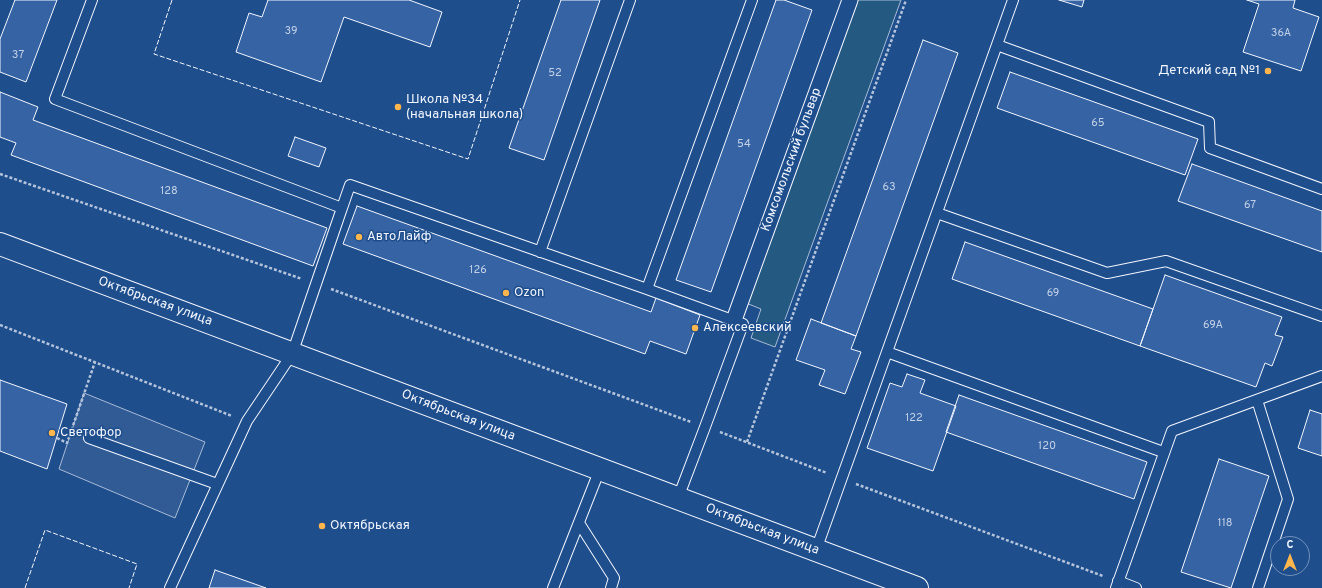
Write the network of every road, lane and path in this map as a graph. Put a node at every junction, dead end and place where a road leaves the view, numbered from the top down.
1 (92, 0) edge
2 (630, 0) edge
3 (752, 0) edge
4 (850, 0) edge
5 (906, 0) edge
6 (1013, 0) edge
7 (997, 46) junction
8 (0, 174) edge
9 (1322, 189) edge
10 (342, 208) junction
11 (937, 213) junction
12 (0, 244) edge
13 (540, 252) junction
14 (316, 284) junction
15 (647, 289) junction
16 (1322, 316) edge
17 (734, 320) junction
18 (0, 324) edge
19 (887, 352) junction
20 (292, 354) junction
21 (95, 362) junction
22 (1322, 376) edge
23 (1257, 400) junction
24 (247, 421) junction
25 (706, 427) junction
26 (57, 438) dead end
27 (89, 438) dead end
28 (747, 442) junction
29 (1163, 452) junction
30 (600, 469) junction
31 (842, 478) junction
32 (217, 484) junction
33 (678, 498) junction
34 (579, 523) junction
35 (816, 550) junction
36 (1117, 585) edge
37 (907, 586) edge
38 (170, 588) edge
39 (553, 588) edge
40 (611, 588) edge
41 (1136, 588) edge
42 (1258, 588) edge

1 - 10 lane
2 - 13 lane
3 - 15 lane
4 - 17 street, Комсомольский бульвар
5 - 28 path
6 - 7 lane
7 - 9 lane
7 - 11 lane
8 - 14 path
10 - 13 lane
10 - 14 lane
11 - 16 lane
11 - 19 lane
12 - 20 street, Октябрьская улица
13 - 15 lane
14 - 20 lane
14 - 25 path
15 - 17 lane
17 - 25 lane
18 - 21 path
19 - 29 lane
19 - 31 lane
20 - 24 lane
20 - 30 street, Октябрьская улица
21 - 24 path
21 - 26 path
22 - 23 lane
23 - 29 lane
23 - 42 lane
24 - 32 lane
25 - 28 path
25 - 33 lane
27 - 32 lane
28 - 31 path
29 - 36 lane
30 - 33 street, Октябрьская улица
30 - 34 lane
31 - 35 lane
31 - 36 path
32 - 38 lane
33 - 35 street, Октябрьская улица
34 - 39 lane
34 - 40 lane
35 - 37 street, Октябрьская улица
36 - 41 lane

